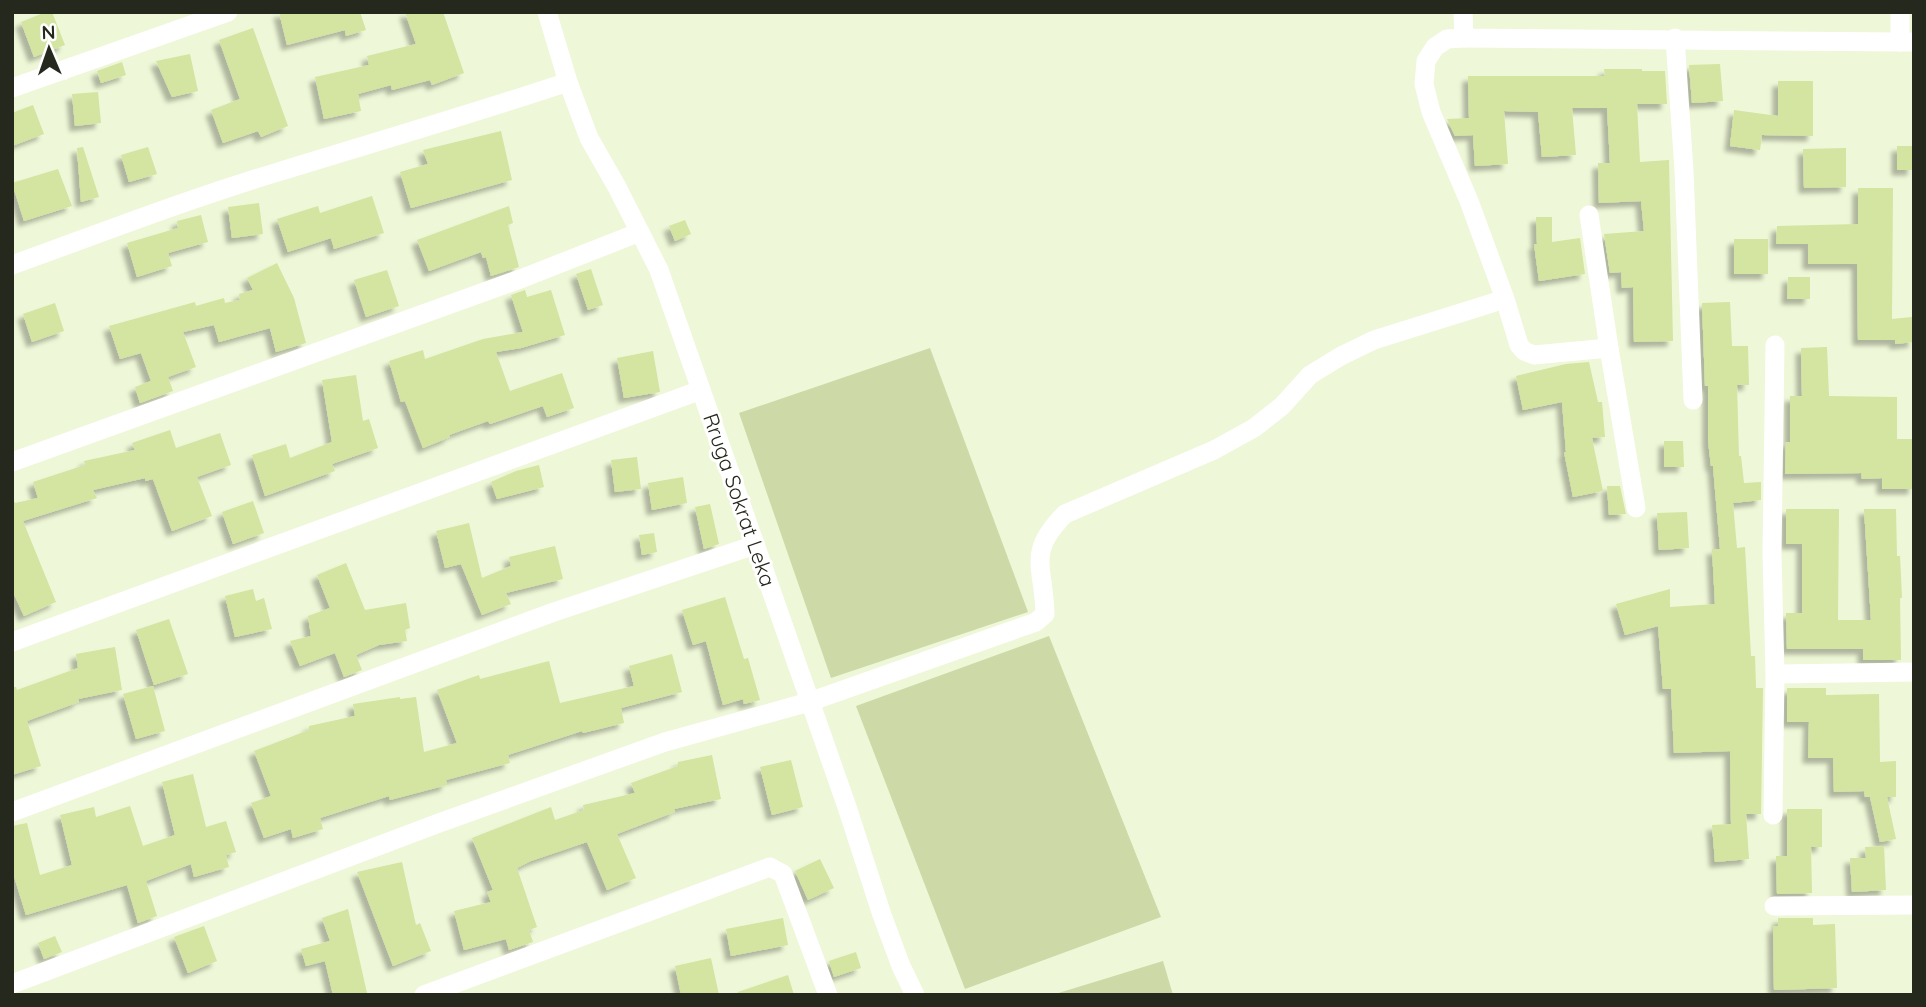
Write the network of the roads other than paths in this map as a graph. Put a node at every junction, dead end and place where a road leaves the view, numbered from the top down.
1 (228, 12) edge
2 (547, 12) edge
3 (1464, 12) edge
4 (1900, 12) edge
5 (1464, 38) junction
6 (1675, 38) junction
7 (1907, 42) edge
8 (568, 82) junction
9 (12, 88) edge
10 (1589, 215) dead end
11 (640, 232) junction
12 (12, 265) edge
13 (1497, 301) junction
14 (1776, 345) dead end
15 (1609, 348) junction
16 (701, 390) junction
17 (1693, 400) dead end
18 (12, 462) edge
19 (1636, 509) dead end
20 (755, 545) junction
21 (12, 642) edge
22 (1914, 672) edge
23 (1774, 674) junction
24 (809, 702) junction
25 (12, 812) edge
26 (1773, 815) dead end
27 (1914, 905) edge
28 (1774, 906) dead end
29 (12, 984) edge
30 (424, 995) edge
31 (828, 995) edge
32 (915, 995) edge

1 - 9 street
2 - 8 street, Rruga Sokrat Leka
3 - 5 street
4 - 7 street
5 - 6 street
5 - 13 street
6 - 7 street
6 - 17 street
8 - 11 street, Rruga Sokrat Leka
8 - 12 street
10 - 15 street
11 - 16 street, Rruga Sokrat Leka
11 - 18 street
13 - 15 street
13 - 24 street
14 - 23 street
15 - 19 street
16 - 20 street, Rruga Sokrat Leka
16 - 21 street
20 - 24 street, Rruga Sokrat Leka
20 - 25 street
22 - 23 street
23 - 26 street
24 - 29 street
24 - 32 street, Rruga Sokrat Leka
27 - 28 street
30 - 31 street

